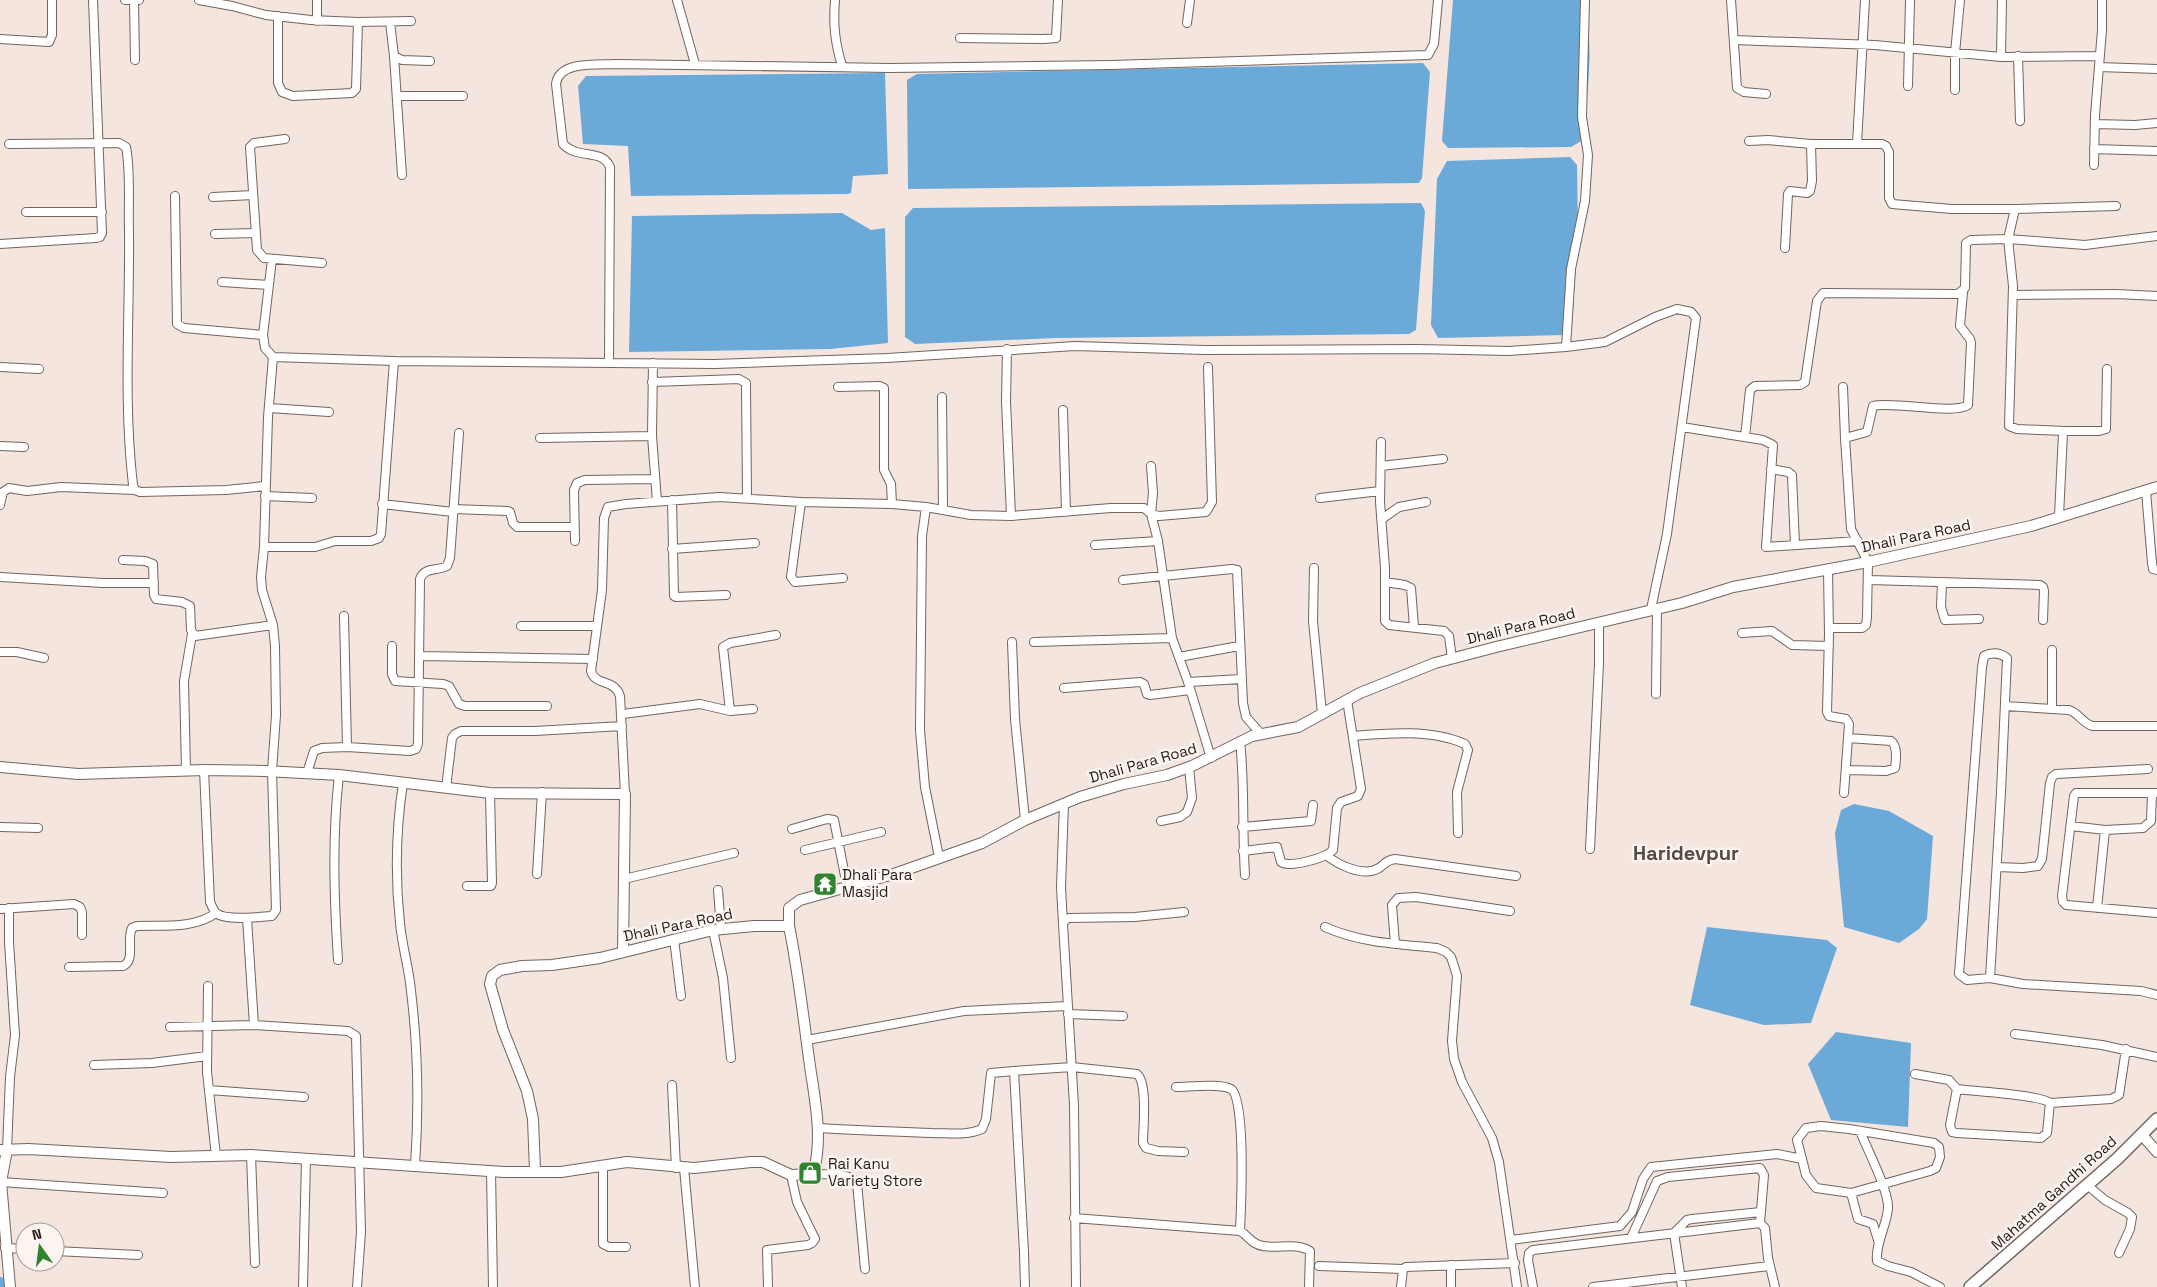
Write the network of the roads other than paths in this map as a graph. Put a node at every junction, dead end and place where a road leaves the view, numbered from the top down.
1 (52, 0) edge
2 (93, 0) edge
3 (127, 0) edge
4 (134, 0) edge
5 (139, 0) edge
6 (199, 0) edge
7 (317, 0) edge
8 (677, 0) edge
9 (835, 0) edge
10 (1058, 0) edge
11 (1190, 0) edge
12 (1438, 0) edge
13 (1585, 0) edge
14 (1731, 0) edge
15 (1865, 0) edge
16 (1910, 0) edge
17 (1960, 0) edge
18 (2002, 0) edge
19 (2102, 0) edge
20 (210, 1) edge
21 (278, 16) junction
22 (317, 21) junction
23 (411, 21) dead end
24 (358, 22) junction
25 (390, 22) junction
26 (1187, 23) dead end
27 (960, 38) dead end
28 (0, 39) edge
29 (1734, 40) junction
30 (1862, 44) junction
31 (1909, 48) junction
32 (1955, 53) junction
33 (394, 56) junction
34 (2018, 56) junction
35 (2100, 56) junction
36 (2001, 57) junction
37 (135, 60) dead end
38 (430, 61) dead end
39 (695, 64) junction
40 (842, 66) junction
41 (2099, 67) junction
42 (2157, 69) edge
43 (1908, 86) dead end
44 (1954, 90) dead end
45 (1766, 94) dead end
46 (397, 96) junction
47 (463, 96) dead end
48 (2020, 122) dead end
49 (2157, 123) edge
50 (2095, 124) junction
51 (285, 139) dead end
52 (1749, 141) dead end
53 (99, 143) junction
54 (9, 144) dead end
55 (1811, 144) junction
56 (1857, 144) junction
57 (2094, 149) junction
58 (2157, 151) edge
59 (2094, 164) dead end
60 (402, 175) dead end
61 (252, 195) junction
62 (175, 196) dead end
63 (213, 197) dead end
64 (2116, 206) dead end
65 (2015, 209) junction
66 (26, 212) dead end
67 (102, 212) junction
68 (255, 232) junction
69 (215, 234) dead end
70 (2157, 236) edge
71 (2008, 239) junction
72 (0, 244) edge
73 (1785, 248) dead end
74 (272, 259) junction
75 (322, 263) dead end
76 (222, 282) dead end
77 (269, 285) junction
78 (1963, 292) junction
79 (2012, 295) junction
80 (2157, 296) edge
81 (263, 335) junction
82 (1566, 347) junction
83 (1007, 349) junction
84 (273, 357) junction
85 (394, 361) junction
86 (609, 363) junction
87 (653, 363) junction
88 (1208, 367) dead end
89 (0, 368) edge
90 (39, 369) dead end
91 (2107, 369) dead end
92 (652, 382) junction
93 (838, 387) dead end
94 (1843, 387) dead end
95 (942, 397) dead end
96 (269, 408) junction
97 (1063, 410) dead end
98 (329, 412) dead end
99 (1682, 427) junction
100 (2065, 431) junction
101 (459, 433) dead end
102 (652, 436) junction
103 (1745, 437) junction
104 (540, 438) dead end
105 (1845, 438) junction
106 (1381, 442) dead end
107 (0, 446) edge
108 (24, 447) dead end
109 (1443, 459) dead end
110 (1151, 466) dead end
111 (1381, 466) junction
112 (1771, 469) junction
113 (655, 479) junction
114 (265, 486) junction
115 (2157, 487) edge
116 (135, 490) junction
117 (1380, 491) junction
118 (2146, 491) junction
119 (265, 496) junction
120 (312, 498) dead end
121 (747, 498) junction
122 (1320, 498) dead end
123 (672, 500) junction
124 (657, 501) junction
125 (801, 502) junction
126 (1426, 502) dead end
127 (382, 504) junction
128 (892, 504) junction
129 (0, 505) edge
130 (926, 507) junction
131 (943, 510) junction
132 (453, 511) junction
133 (1066, 512) junction
134 (1151, 514) junction
135 (1011, 516) junction
136 (2059, 516) junction
137 (2153, 518) edge
138 (1382, 519) junction
139 (574, 527) junction
140 (574, 540) dead end
141 (1858, 541) junction
142 (1158, 542) junction
143 (755, 543) dead end
144 (1095, 545) dead end
145 (1795, 545) junction
146 (264, 547) junction
147 (672, 549) junction
148 (124, 560) dead end
149 (1868, 562) junction
150 (1314, 568) dead end
151 (1828, 570) junction
152 (2157, 570) edge
153 (1163, 576) junction
154 (0, 577) edge
155 (843, 578) dead end
156 (1123, 580) dead end
157 (1869, 580) junction
158 (1385, 582) junction
159 (1942, 582) junction
160 (154, 583) junction
161 (726, 595) dead end
162 (1654, 609) junction
163 (344, 616) dead end
164 (1979, 619) dead end
165 (2043, 620) dead end
166 (1599, 623) junction
167 (273, 625) junction
168 (521, 626) dead end
169 (597, 626) junction
170 (1414, 627) junction
171 (1829, 628) junction
172 (1742, 633) dead end
173 (192, 634) junction
174 (776, 635) dead end
175 (1172, 638) junction
176 (1012, 642) dead end
177 (1034, 642) dead end
178 (392, 646) dead end
179 (1239, 646) junction
180 (1829, 646) junction
181 (2052, 650) dead end
182 (0, 652) edge
183 (419, 656) junction
184 (1179, 657) junction
185 (44, 658) dead end
186 (593, 659) junction
187 (1452, 659) junction
188 (1242, 679) junction
189 (418, 682) junction
190 (1189, 686) junction
191 (1064, 688) dead end
192 (1656, 694) dead end
193 (1347, 700) junction
194 (547, 706) dead end
195 (2005, 706) junction
196 (753, 709) dead end
197 (2052, 709) junction
198 (730, 711) junction
199 (622, 714) junction
200 (1322, 714) junction
201 (622, 726) junction
202 (2157, 726) edge
203 (1261, 734) junction
204 (1353, 736) junction
205 (1848, 738) junction
206 (1240, 741) junction
207 (347, 748) junction
208 (1211, 758) junction
209 (0, 767) edge
210 (1189, 768) junction
211 (2148, 769) dead end
212 (204, 770) junction
213 (1846, 770) junction
214 (186, 771) junction
215 (272, 771) junction
216 (307, 773) junction
217 (339, 775) junction
218 (403, 783) junction
219 (446, 788) junction
220 (542, 792) junction
221 (490, 793) junction
222 (1844, 793) dead end
223 (2155, 793) edge
224 (625, 794) junction
225 (1064, 803) junction
226 (1313, 805) dead end
227 (1025, 820) junction
228 (1160, 821) dead end
229 (2071, 826) junction
230 (0, 827) edge
231 (1242, 827) junction
232 (38, 828) dead end
233 (792, 829) dead end
234 (2105, 830) junction
235 (881, 832) dead end
236 (1458, 833) dead end
237 (839, 842) junction
238 (1590, 849) dead end
239 (805, 850) dead end
240 (1243, 850) junction
241 (734, 853) dead end
242 (1326, 855) junction
243 (939, 857) junction
244 (1997, 867) junction
245 (537, 874) dead end
246 (1245, 875) dead end
247 (1516, 876) dead end
248 (624, 879) junction
249 (467, 886) dead end
250 (846, 886) junction
251 (718, 890) dead end
252 (0, 908) edge
253 (9, 908) junction
254 (2097, 908) junction
255 (1510, 911) dead end
256 (1184, 912) dead end
257 (216, 913) junction
258 (2157, 913) edge
259 (248, 918) junction
260 (1062, 924) junction
261 (790, 926) junction
262 (1325, 927) dead end
263 (717, 930) junction
264 (82, 935) dead end
265 (674, 939) junction
266 (1395, 944) junction
267 (622, 952) junction
268 (338, 960) dead end
269 (69, 967) dead end
270 (1990, 978) junction
271 (208, 986) dead end
272 (2157, 995) edge
273 (681, 996) dead end
274 (1068, 1010) junction
275 (1123, 1016) dead end
276 (254, 1025) junction
277 (207, 1026) junction
278 (170, 1027) dead end
279 (2015, 1034) dead end
280 (807, 1040) junction
281 (2126, 1049) junction
282 (207, 1056) junction
283 (2157, 1057) edge
284 (731, 1058) dead end
285 (94, 1065) dead end
286 (1072, 1067) junction
287 (1014, 1071) junction
288 (1915, 1074) dead end
289 (672, 1085) dead end
290 (1176, 1087) dead end
291 (1957, 1089) junction
292 (209, 1090) junction
293 (304, 1098) dead end
294 (2050, 1103) junction
295 (2157, 1119) edge
296 (818, 1128) junction
297 (1860, 1131) junction
298 (2142, 1135) junction
299 (4, 1150) edge
300 (1184, 1152) dead end
301 (2157, 1152) edge
302 (251, 1155) junction
303 (216, 1156) junction
304 (306, 1159) junction
305 (1802, 1159) junction
306 (358, 1163) junction
307 (602, 1165) junction
308 (415, 1166) junction
309 (680, 1168) junction
310 (491, 1171) junction
311 (535, 1171) junction
312 (813, 1174) junction
313 (791, 1175) junction
314 (1, 1182) junction
315 (1882, 1183) junction
316 (2087, 1185) junction
317 (163, 1193) dead end
318 (1851, 1193) junction
319 (1760, 1212) junction
320 (1074, 1218) junction
321 (1760, 1223) junction
322 (1240, 1231) junction
323 (1674, 1233) junction
324 (1631, 1238) junction
325 (1511, 1240) junction
326 (1880, 1244) junction
327 (626, 1247) dead end
328 (5, 1248) junction
329 (15, 1248) edge
330 (65, 1252) edge
331 (2119, 1253) dead end
332 (138, 1256) dead end
333 (1514, 1262) junction
334 (255, 1263) dead end
335 (1451, 1265) junction
336 (1319, 1266) dead end
337 (1769, 1266) junction
338 (865, 1269) dead end
339 (1402, 1269) junction
340 (1681, 1277) junction
341 (10, 1287) edge
342 (303, 1287) edge
343 (357, 1287) edge
344 (493, 1287) edge
345 (695, 1287) edge
346 (768, 1287) edge
347 (1025, 1287) edge
348 (1076, 1287) edge
349 (1309, 1287) edge
350 (1400, 1287) edge
351 (1451, 1287) edge
352 (1517, 1287) edge
353 (1533, 1287) edge
354 (1593, 1287) edge
355 (1682, 1287) edge
356 (1776, 1287) edge
357 (1940, 1287) edge
358 (1970, 1287) edge

1 - 28 street
2 - 53 street
3 - 4 street
4 - 5 street
4 - 37 street
6 - 20 street
7 - 22 street
8 - 39 street
9 - 40 street
10 - 27 street
11 - 26 street
12 - 40 street
13 - 82 street
14 - 29 street
15 - 30 street
16 - 31 street
17 - 32 street
18 - 36 street
19 - 35 street
20 - 21 street
21 - 22 street
21 - 24 street
22 - 24 street
23 - 25 street
24 - 25 street
25 - 33 street
29 - 30 street
29 - 45 street
30 - 31 street
30 - 56 street
31 - 32 street
31 - 43 street
32 - 36 street
32 - 44 street
33 - 38 street
33 - 46 street
34 - 35 street
34 - 36 street
34 - 48 street
35 - 41 street
39 - 40 street
39 - 86 street
41 - 42 street
41 - 50 street
46 - 47 street
46 - 60 street
49 - 50 street
50 - 57 street
51 - 61 street
52 - 55 street
53 - 54 street
53 - 67 street
53 - 116 street
55 - 56 street
55 - 73 street
56 - 65 street
57 - 58 street
57 - 59 street
61 - 63 street
61 - 68 street
62 - 81 street
64 - 65 street
65 - 71 street
66 - 67 street
67 - 72 street
68 - 69 street
68 - 74 street
70 - 71 street
71 - 78 street
71 - 79 street
74 - 75 street
74 - 77 street
76 - 77 street
77 - 81 street
78 - 103 street
78 - 105 street
79 - 80 street
79 - 100 street
81 - 84 street
82 - 83 street
82 - 99 street
83 - 87 street
83 - 135 street
84 - 85 street
84 - 96 street
85 - 86 street
85 - 127 street
86 - 87 street
87 - 92 street
88 - 134 street
89 - 90 street
91 - 100 street
92 - 102 street
92 - 121 street
93 - 128 street
94 - 105 street
95 - 131 street
96 - 98 street
96 - 114 street
97 - 133 street
99 - 103 street
99 - 162 street
100 - 136 street
101 - 132 street
102 - 104 street
102 - 113 street
103 - 112 street
105 - 141 street
106 - 111 street
107 - 108 street
109 - 111 street
110 - 134 street
111 - 117 street
112 - 145 street
112 - 145 street
113 - 124 street
113 - 139 street
114 - 116 street
114 - 119 street
115 - 118 street, Dhali Para Road
116 - 129 street
117 - 122 street
117 - 138 street
118 - 136 street, Dhali Para Road
118 - 137 street
119 - 120 street
119 - 146 street
121 - 123 street
121 - 125 street
123 - 124 street
123 - 147 street
124 - 169 street
125 - 128 street
125 - 155 street
126 - 138 street
127 - 132 street
127 - 146 street
128 - 130 street
130 - 131 street
130 - 243 street
131 - 135 street
132 - 139 street
132 - 183 street
133 - 134 street
133 - 135 street
134 - 142 street
136 - 149 street, Dhali Para Road
137 - 152 street
138 - 158 street
139 - 140 street
141 - 145 street
141 - 149 street
142 - 144 street
142 - 153 street
143 - 147 street
146 - 167 street
147 - 161 street
148 - 160 street
149 - 151 street, Dhali Para Road
149 - 157 street
150 - 200 street
151 - 162 street, Dhali Para Road
151 - 171 street
153 - 156 street
153 - 175 street
153 - 179 street
154 - 160 street
157 - 159 street
157 - 171 street
158 - 170 street
158 - 170 street
159 - 164 street
159 - 165 street
160 - 173 street
162 - 166 street, Dhali Para Road
162 - 192 street
163 - 207 street
166 - 187 street, Dhali Para Road
166 - 238 street
167 - 173 street
167 - 215 street
168 - 169 street
169 - 186 street
170 - 187 street
171 - 180 street
172 - 180 street
173 - 214 street
174 - 198 street
175 - 177 street
175 - 184 street
176 - 227 street
178 - 189 street
179 - 184 street
179 - 188 street
180 - 205 street
181 - 197 street
182 - 185 street
183 - 186 street
183 - 189 street
184 - 190 street
186 - 199 street
187 - 193 street, Dhali Para Road
188 - 190 street
188 - 203 street
189 - 194 street
189 - 207 street
190 - 191 street
190 - 208 street
193 - 200 street, Dhali Para Road
193 - 204 street
195 - 197 street
195 - 244 street
195 - 270 street
196 - 198 street
197 - 202 street
198 - 199 street
199 - 201 street
200 - 203 street, Dhali Para Road
201 - 219 street
201 - 224 street
203 - 206 street, Dhali Para Road
204 - 236 street
204 - 242 street
205 - 213 street
205 - 213 street
206 - 208 street, Dhali Para Road
206 - 231 street
207 - 216 street
208 - 210 street, Dhali Para Road
209 - 214 street
210 - 225 street, Dhali Para Road
210 - 228 street
211 - 244 street
212 - 214 street
212 - 215 street
212 - 257 street
213 - 222 street
215 - 216 street
215 - 259 street
216 - 217 street
217 - 218 street
217 - 268 street
218 - 219 street
218 - 308 street
219 - 221 street
220 - 221 street
220 - 224 street
220 - 245 street
221 - 249 street
223 - 229 street
223 - 234 street
224 - 248 street
225 - 227 street, Dhali Para Road
225 - 260 street
226 - 231 street
227 - 243 street, Dhali Para Road
229 - 234 street
229 - 254 street
230 - 232 street
231 - 240 street
233 - 237 street
234 - 254 street
235 - 237 street
237 - 239 street
237 - 250 street
240 - 242 street
240 - 246 street
241 - 248 street
242 - 247 street
243 - 250 street, Dhali Para Road
244 - 270 street
248 - 267 street
250 - 261 street, Dhali Para Road
251 - 263 street
252 - 253 street
253 - 264 street
253 - 299 street
254 - 258 street
255 - 266 street
256 - 260 street
257 - 259 street
257 - 269 street
259 - 276 street
260 - 274 street
261 - 263 street, Dhali Para Road
261 - 280 street
262 - 266 street
263 - 265 street, Dhali Para Road
263 - 284 street
265 - 267 street, Dhali Para Road
265 - 273 street
266 - 325 street
267 - 311 street, Dhali Para Road
270 - 272 street
271 - 277 street
274 - 275 street
274 - 280 street
274 - 286 street
276 - 277 street
276 - 306 street
277 - 278 street
277 - 282 street
279 - 281 street
280 - 296 street
281 - 283 street
281 - 294 street
282 - 285 street
282 - 292 street
286 - 287 street
286 - 300 street
286 - 320 street
287 - 296 street
287 - 347 street
288 - 291 street
289 - 309 street
290 - 322 street
291 - 294 street
291 - 294 street
292 - 293 street
292 - 303 street
295 - 298 main road, Mahatma Gandhi Road
296 - 312 street
297 - 305 street
297 - 315 street
297 - 315 street
298 - 301 street
298 - 316 main road, Mahatma Gandhi Road
299 - 303 street
299 - 314 street
302 - 303 street
302 - 304 street
302 - 334 street
304 - 306 street
304 - 342 street
305 - 318 street
305 - 325 street
306 - 308 street
306 - 343 street
307 - 309 street
307 - 311 street
307 - 327 street
308 - 310 street
309 - 313 street
309 - 345 street
310 - 311 street
310 - 344 street
312 - 313 street
312 - 338 street
313 - 346 street
314 - 317 street
314 - 328 street
315 - 318 street
315 - 326 street
316 - 331 street
316 - 358 main road, Mahatma Gandhi Road
318 - 326 street
319 - 321 street
319 - 323 street
319 - 324 street
320 - 322 street
320 - 348 street
321 - 323 street
321 - 337 street
322 - 349 street
323 - 324 street
323 - 340 street
324 - 353 street
325 - 333 street
326 - 357 street
328 - 329 street
328 - 341 street
330 - 332 street
333 - 335 street
333 - 352 street
335 - 339 street
335 - 351 street
336 - 339 street
337 - 340 street
337 - 356 street
339 - 350 street
340 - 354 street
340 - 355 street

